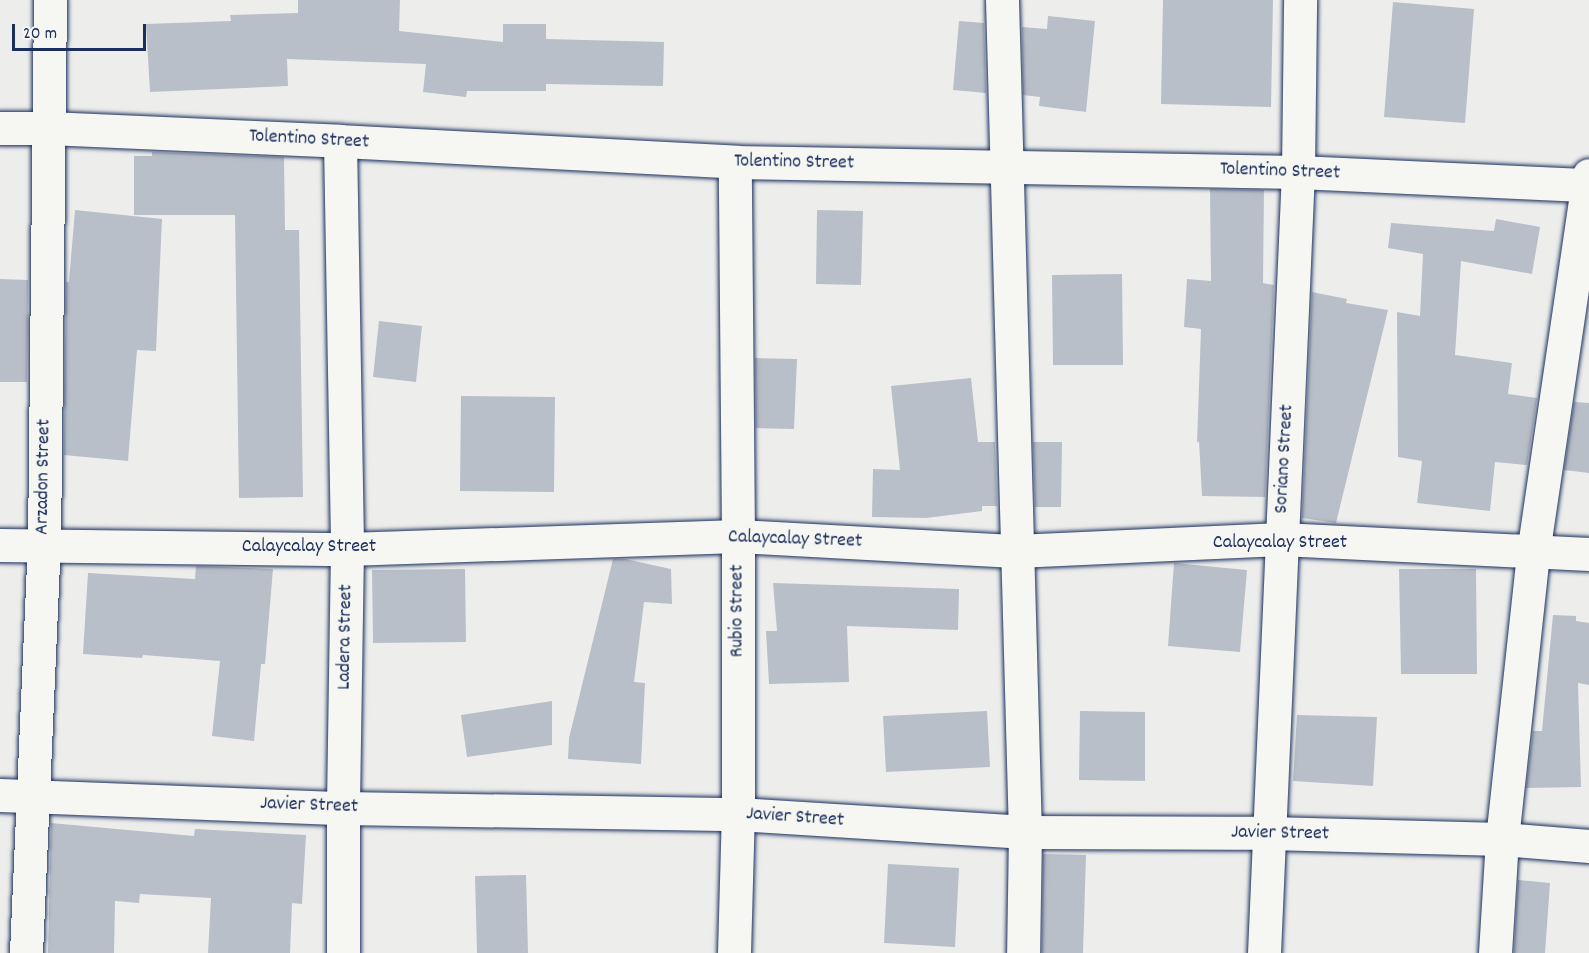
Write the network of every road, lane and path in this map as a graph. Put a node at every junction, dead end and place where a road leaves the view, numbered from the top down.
1 (50, 0) edge
2 (1002, 0) edge
3 (1300, 0) edge
4 (0, 128) edge
5 (48, 128) junction
6 (340, 141) junction
7 (735, 162) junction
8 (1005, 166) junction
9 (1298, 172) junction
10 (1589, 182) edge
11 (738, 536) junction
12 (1281, 539) junction
13 (44, 544) junction
14 (0, 545) edge
15 (347, 549) junction
16 (1016, 550) junction
17 (1533, 553) junction
18 (1589, 554) edge
19 (16, 795) edge
20 (343, 808) junction
21 (738, 814) junction
22 (1025, 832) junction
23 (1269, 833) junction
24 (1502, 839) junction
25 (1589, 846) edge
26 (26, 953) edge
27 (343, 953) edge
28 (735, 953) edge
29 (1023, 953) edge
30 (1264, 953) edge
31 (1495, 953) edge

1 - 5 street, Arzadon Street
2 - 8 street
3 - 9 street, Soriano Street
4 - 5 street, Tolentino Street
5 - 6 street, Tolentino Street
5 - 13 street, Arzadon Street
6 - 7 street, Tolentino Street
6 - 15 street, Ladera Street
7 - 8 street, Tolentino Street
7 - 11 street, Rubio Street
8 - 9 street, Tolentino Street
8 - 16 street
9 - 10 street, Tolentino Street
9 - 12 street, Soriano Street
10 - 17 street
11 - 15 street, Calaycalay Street
11 - 16 street, Calaycalay Street
11 - 21 street, Rubio Street
12 - 16 street, Calaycalay Street
12 - 17 street, Calaycalay Street
12 - 23 street, Soriano Street
13 - 14 street, Calaycalay Street
13 - 15 street, Calaycalay Street
13 - 19 street, Arzadon Street
15 - 20 street, Ladera Street
16 - 22 street
17 - 18 street, Calaycalay Street
17 - 24 street
19 - 20 street, Javier Street
19 - 26 street, Arzadon Street
20 - 21 street, Javier Street
20 - 27 street, Ladera Street
21 - 22 street, Javier Street
21 - 28 street, Rubio Street
22 - 23 street, Javier Street
22 - 29 street
23 - 24 street, Javier Street
23 - 30 street, Soriano Street
24 - 25 street, Javier Street
24 - 31 street

